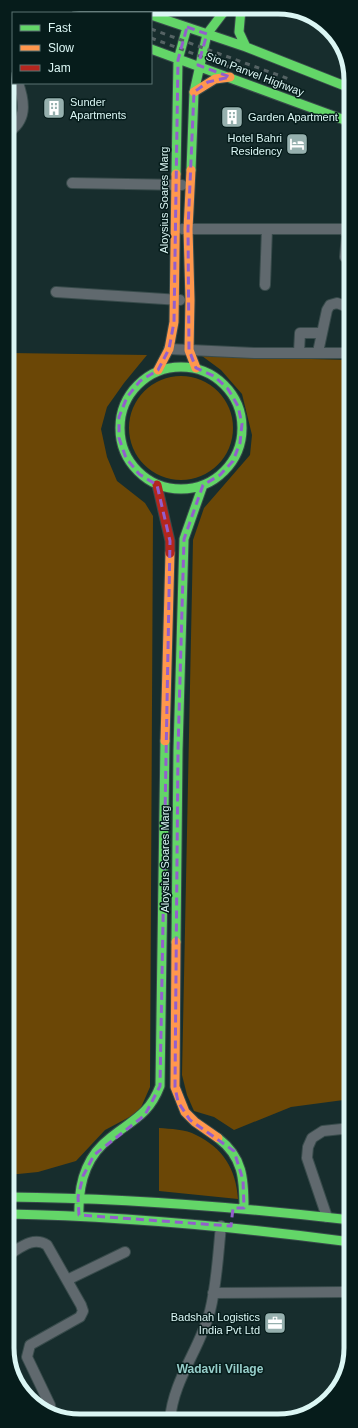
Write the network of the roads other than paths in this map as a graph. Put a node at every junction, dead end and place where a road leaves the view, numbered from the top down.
1 (222, 14) edge
2 (241, 14) edge
3 (152, 15) edge
4 (187, 27) junction
5 (207, 34) junction
6 (246, 47) junction
7 (152, 49) edge
8 (178, 60) junction
9 (198, 65) junction
10 (230, 77) junction
11 (18, 84) edge
12 (344, 86) edge
13 (194, 92) junction
14 (178, 110) junction
15 (192, 112) junction
16 (344, 120) edge
17 (14, 129) edge
18 (176, 138) junction
19 (191, 138) junction
20 (72, 183) dead end
21 (177, 185) junction
22 (189, 185) junction
23 (177, 229) junction
24 (188, 229) junction
25 (267, 229) junction
26 (344, 229) edge
27 (265, 285) dead end
28 (56, 292) dead end
29 (176, 300) junction
30 (190, 300) junction
31 (344, 306) edge
32 (322, 333) junction
33 (169, 349) junction
34 (188, 350) junction
35 (299, 352) junction
36 (318, 352) junction
37 (344, 353) edge
38 (196, 368) junction
39 (158, 370) junction
40 (157, 485) junction
41 (203, 485) junction
42 (165, 750) junction
43 (178, 750) junction
44 (178, 790) junction
45 (165, 791) junction
46 (164, 832) junction
47 (177, 832) junction
48 (161, 1058) junction
49 (176, 1058) junction
50 (344, 1129) edge
51 (14, 1197) edge
52 (78, 1197) junction
53 (232, 1208) junction
54 (244, 1208) junction
55 (14, 1214) edge
56 (79, 1215) junction
57 (327, 1217) junction
58 (344, 1219) edge
59 (226, 1226) junction
60 (344, 1241) edge
61 (14, 1252) edge
62 (125, 1252) dead end
63 (67, 1280) junction
64 (344, 1292) dead end
65 (213, 1293) junction
66 (50, 1406) edge
67 (171, 1414) edge

1 - 5 main road
2 - 6 main road
3 - 4 main road, Sion Panvel Highway
4 - 5 main road, Sion Panvel Highway
4 - 8 main road, Aloysius Soares Marg
5 - 6 main road, Sion Panvel Highway
5 - 9 main road
6 - 12 main road, Sion Panvel Highway
7 - 8 main road, Sion Panvel Highway
8 - 9 main road, Sion Panvel Highway
8 - 14 main road, Aloysius Soares Marg
9 - 10 main road, Sion Panvel Highway
9 - 13 main road
10 - 13 main road
10 - 16 main road, Sion Panvel Highway
11 - 17 street
13 - 15 main road
14 - 15 main road
14 - 18 main road, Aloysius Soares Marg
15 - 19 main road
18 - 19 main road
18 - 21 main road, Aloysius Soares Marg
19 - 22 main road
20 - 21 street
21 - 22 street
21 - 23 main road, Aloysius Soares Marg
22 - 24 main road
23 - 24 street
23 - 29 main road, Aloysius Soares Marg
24 - 25 street
24 - 30 main road
25 - 26 street
25 - 27 street
28 - 29 street
29 - 30 street
29 - 33 main road, Aloysius Soares Marg
30 - 34 main road
31 - 32 street
32 - 35 street
32 - 36 street
33 - 34 street
33 - 39 main road, Aloysius Soares Marg
34 - 35 street
34 - 38 main road
35 - 36 street
36 - 37 street
38 - 39 main road
38 - 41 main road
39 - 40 main road
40 - 41 main road
40 - 42 main road, Aloysius Soares Marg
41 - 43 main road, Aloysius Soares Marg
42 - 43 main road
42 - 45 main road, Aloysius Soares Marg
43 - 44 main road, Aloysius Soares Marg
44 - 45 main road
44 - 47 main road, Aloysius Soares Marg
45 - 46 main road, Aloysius Soares Marg
46 - 47 main road
46 - 48 main road, Aloysius Soares Marg
47 - 49 main road, Aloysius Soares Marg
48 - 49 main road
48 - 52 main road, Aloysius Soares Marg
49 - 54 main road, Aloysius Soares Marg
50 - 57 street
51 - 52 main road
52 - 53 main road
52 - 56 main road, Aloysius Soares Marg
53 - 54 main road
53 - 59 main road
54 - 57 main road
55 - 56 main road
56 - 59 main road
57 - 58 main road
59 - 60 main road
59 - 65 street
61 - 63 street
62 - 63 street
63 - 66 street
64 - 65 street
65 - 67 street

